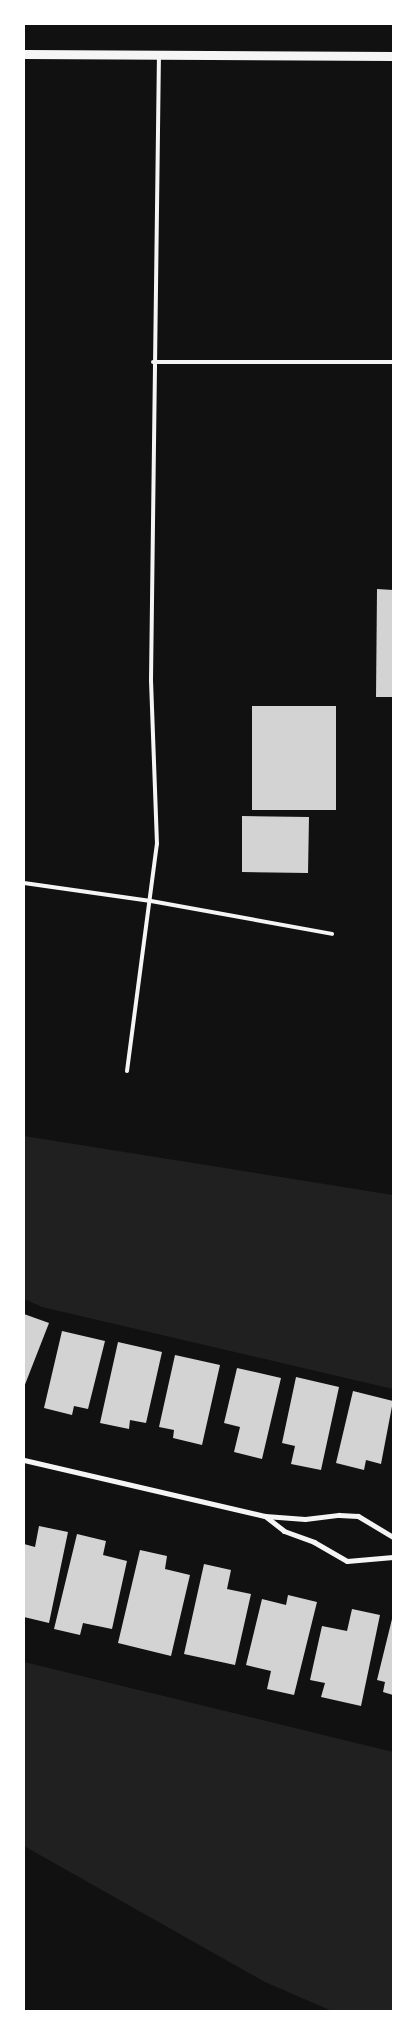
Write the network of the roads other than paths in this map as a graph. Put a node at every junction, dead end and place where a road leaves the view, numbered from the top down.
1 (24, 54) edge
2 (159, 54) junction
3 (393, 56) edge
4 (153, 362) junction
5 (393, 362) edge
6 (24, 883) edge
7 (151, 901) junction
8 (332, 934) dead end
9 (127, 1071) dead end
10 (24, 1460) edge
11 (265, 1516) junction
12 (393, 1537) edge
13 (393, 1557) edge

1 - 2 street
2 - 3 street
2 - 4 lane
4 - 5 lane
4 - 7 lane
6 - 7 lane
7 - 8 lane
7 - 9 lane
10 - 11 street
11 - 12 street
11 - 13 street

